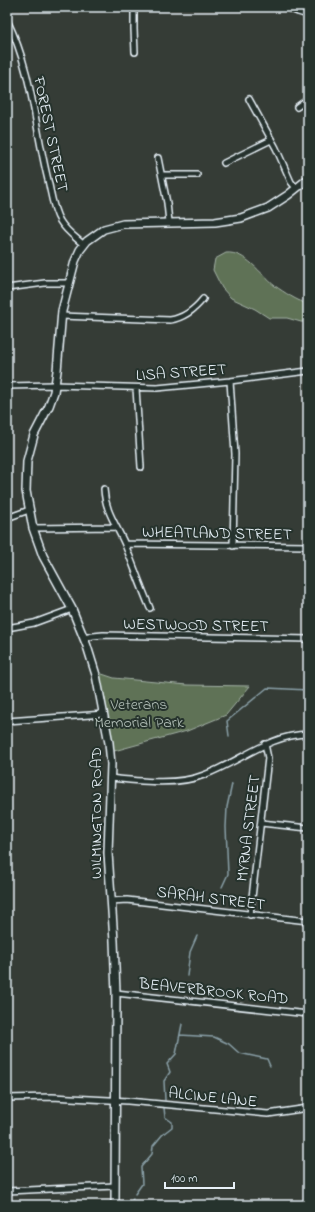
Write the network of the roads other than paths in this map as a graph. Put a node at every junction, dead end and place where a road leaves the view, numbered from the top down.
1 (134, 7) edge
2 (287, 7) edge
3 (308, 15) edge
4 (7, 20) edge
5 (135, 52) dead end
6 (249, 99) dead end
7 (308, 99) edge
8 (297, 107) dead end
9 (271, 140) junction
10 (158, 158) dead end
11 (224, 163) dead end
12 (162, 175) junction
13 (197, 175) dead end
14 (308, 179) edge
15 (296, 188) junction
16 (169, 222) junction
17 (84, 244) junction
18 (69, 283) junction
19 (7, 288) edge
20 (204, 299) dead end
21 (61, 316) junction
22 (308, 371) edge
23 (230, 382) junction
24 (55, 385) junction
25 (7, 386) edge
26 (136, 388) junction
27 (141, 467) dead end
28 (104, 489) dead end
29 (29, 510) junction
30 (7, 518) edge
31 (116, 527) junction
32 (33, 528) junction
33 (125, 544) junction
34 (233, 546) junction
35 (308, 546) edge
36 (150, 608) dead end
37 (72, 609) junction
38 (7, 628) edge
39 (84, 638) junction
40 (308, 639) edge
41 (104, 714) junction
42 (7, 721) edge
43 (308, 734) edge
44 (265, 744) junction
45 (110, 778) junction
46 (261, 823) junction
47 (308, 828) edge
48 (111, 901) junction
49 (250, 915) junction
50 (308, 921) edge
51 (116, 993) junction
52 (308, 1014) edge
53 (7, 1098) edge
54 (116, 1100) junction
55 (308, 1108) edge
56 (115, 1186) junction
57 (7, 1191) edge
58 (115, 1205) edge

1 - 5 street
2 - 3 street
4 - 17 street, FOREST STREET
6 - 9 street
7 - 8 street
9 - 11 street
9 - 15 street
10 - 12 street
12 - 13 street
12 - 16 street
14 - 15 main road
15 - 16 main road
16 - 17 main road
17 - 18 main road, WILMINGTON ROAD
18 - 19 street
18 - 21 main road, WILMINGTON ROAD
20 - 21 street
21 - 24 main road, WILMINGTON ROAD
22 - 23 street, LISA STREET
23 - 26 street, LISA STREET
23 - 34 street
24 - 25 street, LISA STREET
24 - 26 street, LISA STREET
24 - 29 main road, WILMINGTON ROAD
26 - 27 street
28 - 31 street
29 - 30 street
29 - 32 main road, WILMINGTON ROAD
31 - 32 street
31 - 33 street
32 - 37 main road, WILMINGTON ROAD
33 - 34 street, WHEATLAND STREET
33 - 36 street
34 - 35 street, WHEATLAND STREET
37 - 38 street
37 - 39 main road, WILMINGTON ROAD
39 - 40 street, WESTWOOD STREET
39 - 41 main road, WILMINGTON ROAD
41 - 42 street
41 - 45 main road, WILMINGTON ROAD
43 - 44 street
44 - 45 street
44 - 46 street, MYRNA STREET
45 - 48 main road, WILMINGTON ROAD
46 - 47 street
46 - 49 street, MYRNA STREET
48 - 49 street, SARAH STREET
48 - 51 main road, WILMINGTON ROAD
49 - 50 street, SARAH STREET
51 - 52 street, BEAVERBROOK ROAD
51 - 54 main road, WILMINGTON ROAD
53 - 54 street, ALCINE LANE
54 - 55 street, ALCINE LANE
54 - 56 main road, WILMINGTON ROAD
56 - 57 street
56 - 58 main road, WILMINGTON ROAD

